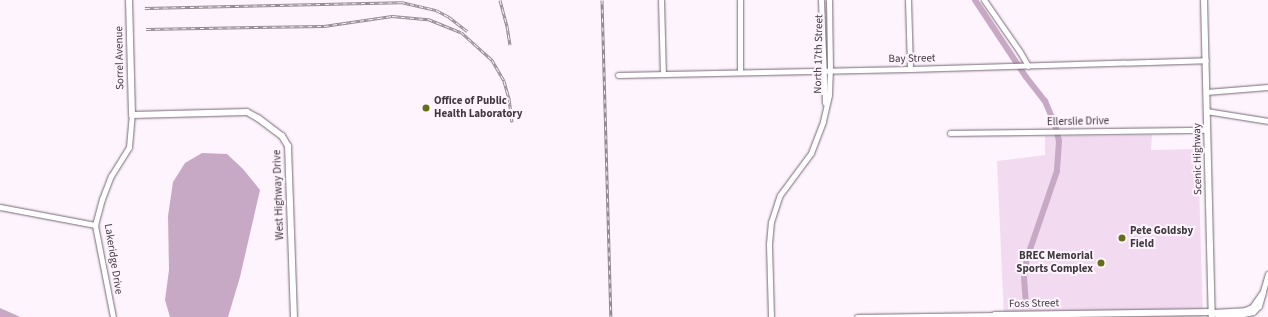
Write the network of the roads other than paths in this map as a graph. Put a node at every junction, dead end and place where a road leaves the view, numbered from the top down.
1 (129, 0) edge
2 (661, 0) edge
3 (740, 0) edge
4 (821, 0) edge
5 (829, 0) edge
6 (908, 0) edge
7 (984, 0) edge
8 (1204, 0) edge
9 (1206, 60) junction
10 (1026, 66) junction
11 (910, 69) junction
12 (822, 70) junction
13 (830, 70) junction
14 (740, 72) junction
15 (663, 74) junction
16 (618, 75) dead end
17 (1268, 87) edge
18 (1206, 92) junction
19 (826, 108) junction
20 (1206, 111) junction
21 (132, 115) junction
22 (1268, 121) edge
23 (1207, 130) junction
24 (950, 134) dead end
25 (0, 206) edge
26 (95, 225) junction
27 (1268, 274) edge
28 (1262, 291) junction
29 (1259, 298) junction
30 (1256, 310) junction
31 (1212, 314) edge
32 (1238, 314) junction
33 (995, 316) edge
34 (113, 317) edge
35 (294, 317) edge
36 (771, 317) edge
37 (857, 317) edge
38 (1228, 317) edge
39 (1254, 317) edge

1 - 21 street, Sorrel Avenue
2 - 15 street
3 - 14 street
4 - 12 street, North 17th Street
5 - 13 street, North 17th Street
6 - 11 street
7 - 10 street
8 - 9 street, Scenic Highway
9 - 10 street, Bay Street
9 - 18 street, Scenic Highway
10 - 11 street, Bay Street
11 - 13 street, Bay Street
12 - 13 street, Bay Street
12 - 14 street, Bay Street
12 - 19 street, North 17th Street
13 - 19 street, North 17th Street
14 - 15 street, Bay Street
15 - 16 street, Bay Street
17 - 18 street
18 - 20 street, Scenic Highway
19 - 36 street, North 17th Street
20 - 22 street
20 - 23 street, Scenic Highway
21 - 26 street, Lakeridge Drive
21 - 35 street, West Highway Drive
23 - 24 street, Ellerslie Drive
23 - 31 street, Scenic Highway
25 - 26 street
26 - 34 street, Lakeridge Drive
27 - 28 street
28 - 29 street
28 - 30 street
29 - 30 street
29 - 31 street
30 - 32 street
30 - 39 street
31 - 32 street
31 - 33 street, Foss Street
32 - 38 main road
33 - 37 street, Foss Street

